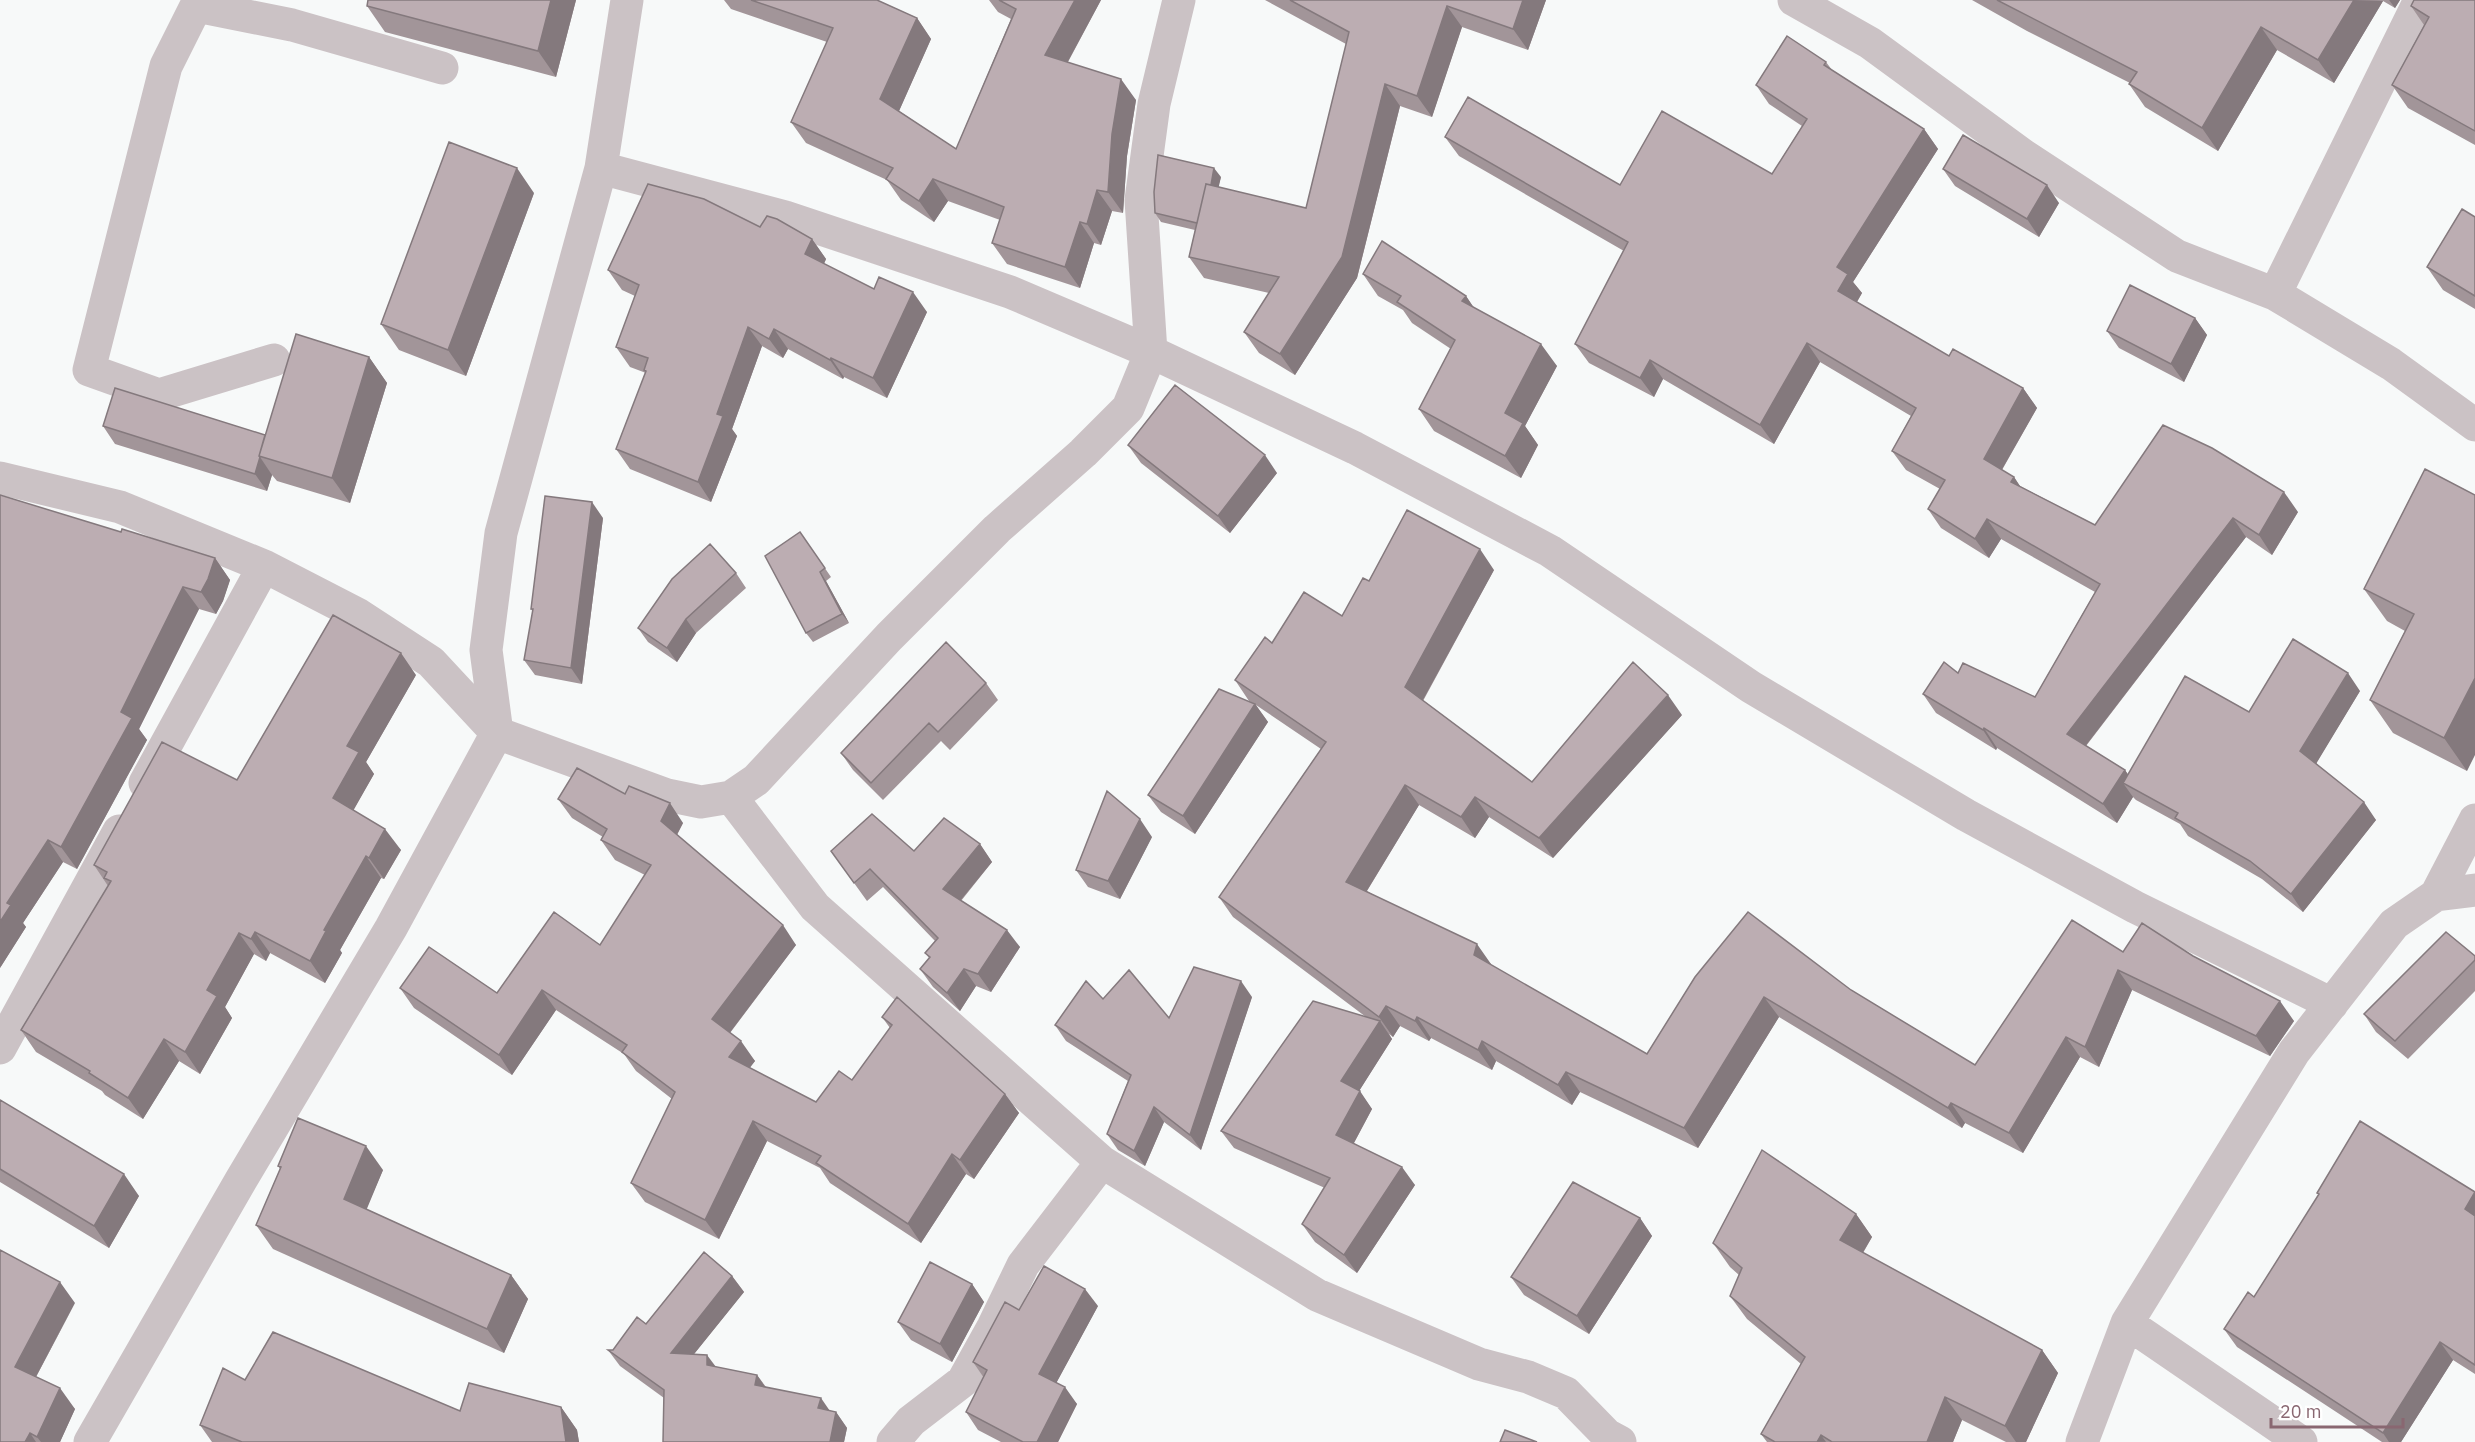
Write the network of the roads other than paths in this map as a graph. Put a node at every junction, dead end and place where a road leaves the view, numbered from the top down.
1 (627, 0) edge
2 (1179, 0) edge
3 (1794, 0) edge
4 (2420, 0) edge
5 (198, 3) edge
6 (442, 68) dead end
7 (601, 168) junction
8 (2275, 294) junction
9 (1151, 352) junction
10 (274, 360) dead end
11 (2475, 425) edge
12 (0, 478) edge
13 (264, 566) junction
14 (497, 733) junction
15 (731, 797) junction
16 (2475, 820) edge
17 (2475, 890) edge
18 (2436, 895) junction
19 (2331, 1004) junction
20 (0, 1048) edge
21 (1102, 1162) junction
22 (2127, 1323) junction
23 (90, 1442) edge
24 (893, 1442) edge
25 (1620, 1442) edge
26 (2082, 1442) edge
27 (2301, 1442) edge

1 - 7 street
2 - 9 street
3 - 8 street
4 - 8 street
5 - 6 street
5 - 10 street
7 - 9 street
7 - 14 street
8 - 11 street
9 - 15 street
9 - 19 street
12 - 13 street
13 - 14 street
13 - 20 street
14 - 15 street
14 - 23 street
15 - 21 street
16 - 18 street
17 - 18 street
18 - 19 street
19 - 22 street
21 - 24 street
21 - 25 street
22 - 26 street
22 - 27 street

